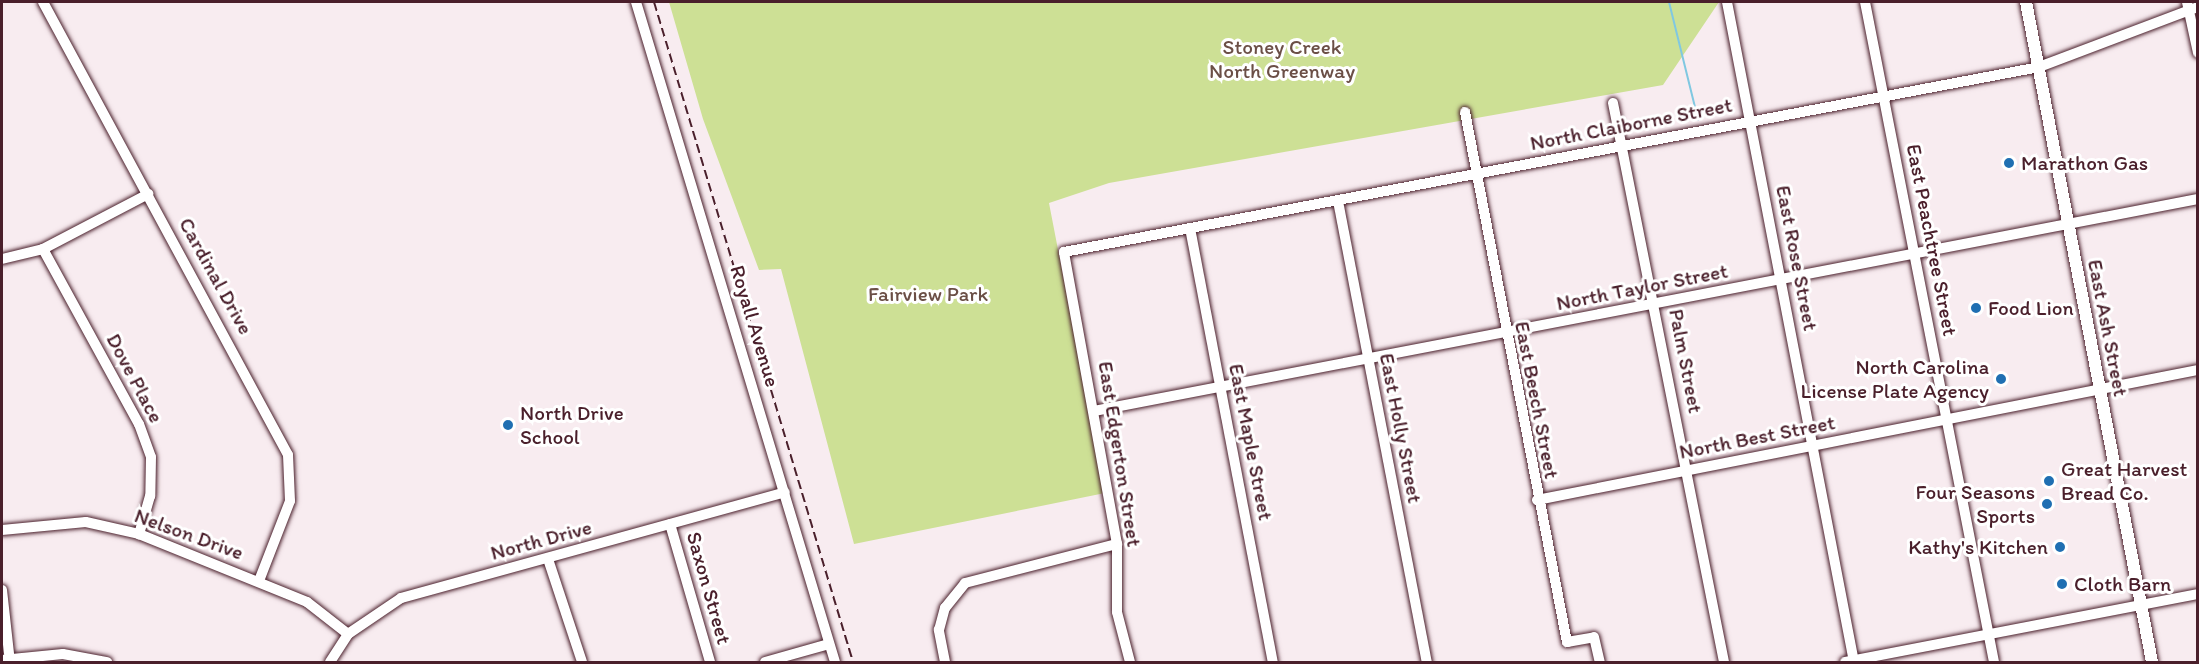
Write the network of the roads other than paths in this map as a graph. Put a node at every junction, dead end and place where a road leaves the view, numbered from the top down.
1 (44, 2) edge
2 (636, 2) edge
3 (1727, 2) edge
4 (1865, 2) edge
5 (2026, 2) edge
6 (2191, 6) edge
7 (2198, 53) edge
8 (2039, 66) junction
9 (1884, 94) junction
10 (1613, 103) dead end
11 (1465, 112) dead end
12 (1751, 120) junction
13 (1624, 145) junction
14 (1475, 175) junction
15 (148, 194) junction
16 (2198, 199) edge
17 (1338, 201) junction
18 (2068, 224) junction
19 (1191, 228) junction
20 (43, 249) junction
21 (1064, 252) joint
22 (1916, 252) junction
23 (2, 259) edge
24 (1781, 280) junction
25 (1655, 305) junction
26 (1504, 333) junction
27 (1368, 361) junction
28 (2198, 370) edge
29 (1221, 389) junction
30 (2099, 389) junction
31 (1094, 411) junction
32 (1946, 420) junction
33 (1813, 445) junction
34 (1687, 471) junction
35 (785, 492) junction
36 (1537, 500) junction
37 (670, 524) junction
38 (2, 530) edge
39 (139, 534) junction
40 (1117, 544) junction
41 (548, 559) junction
42 (260, 581) junction
43 (2, 590) edge
44 (2198, 594) edge
45 (2142, 604) junction
46 (348, 634) junction
47 (1989, 635) junction
48 (829, 644) junction
49 (7, 661) edge
50 (1851, 662) edge
51 (107, 663) edge
52 (330, 663) edge
53 (582, 663) edge
54 (710, 663) edge
55 (765, 663) edge
56 (834, 663) edge
57 (945, 663) edge
58 (1130, 663) edge
59 (1273, 663) edge
60 (1427, 663) edge
61 (1600, 663) edge
62 (1724, 663) edge
63 (1994, 663) edge
64 (2152, 663) edge

1 - 15 street, Cardinal Drive
2 - 35 street, Royall Avenue
3 - 12 street, East Rose Street
4 - 9 street, East Peachtree Street
5 - 8 main road, East Ash Street
6 - 7 street
6 - 8 street, North Claiborne Street
8 - 9 street, North Claiborne Street
8 - 18 main road, East Ash Street
9 - 12 street, North Claiborne Street
9 - 22 street, East Peachtree Street
10 - 13 street, Palm Street
11 - 14 street, East Beech Street
12 - 13 street, North Claiborne Street
12 - 24 street, East Rose Street
13 - 14 street, North Claiborne Street
13 - 25 street, Palm Street
14 - 17 street, North Claiborne Street
14 - 26 street, East Beech Street
15 - 20 street
15 - 42 street, Cardinal Drive
16 - 18 street, North Taylor Street
17 - 19 street, North Claiborne Street
17 - 27 street, East Holly Street
18 - 22 street, North Taylor Street
18 - 30 main road, East Ash Street
19 - 21 street, North Claiborne Street
19 - 29 street, East Maple Street
20 - 23 street
20 - 39 street, Dove Place
21 - 31 street, East Edgerton Street
22 - 24 street, North Taylor Street
22 - 32 street, East Peachtree Street
24 - 25 street, North Taylor Street
24 - 33 street, East Rose Street
25 - 26 street, North Taylor Street
25 - 34 street, Palm Street
26 - 27 street, North Taylor Street
26 - 36 street, East Beech Street
27 - 29 street, North Taylor Street
27 - 60 street, East Holly Street
28 - 30 street, North Best Street
29 - 31 street, North Taylor Street
29 - 59 street, East Maple Street
30 - 32 street, North Best Street
30 - 45 main road, East Ash Street
31 - 40 street, East Edgerton Street
32 - 33 street, North Best Street
32 - 47 street, East Peachtree Street
33 - 34 street, North Best Street
33 - 50 street, East Rose Street
34 - 36 street, North Best Street
34 - 62 street, Palm Street
35 - 37 street, North Drive
35 - 48 street, Royall Avenue
36 - 61 street, East Beech Street
37 - 41 street, North Drive
37 - 54 street, Saxon Street
38 - 39 street, Nelson Drive
39 - 42 street, Nelson Drive
40 - 57 street
40 - 58 street, East Edgerton Street
41 - 46 street, North Drive
41 - 53 street
42 - 46 street, Nelson Drive
43 - 49 street
44 - 45 street
45 - 47 street
45 - 64 main road, East Ash Street
46 - 52 street, North Drive
47 - 50 street
47 - 63 street, East Peachtree Street
48 - 55 street
48 - 56 street, Royall Avenue
49 - 51 street

